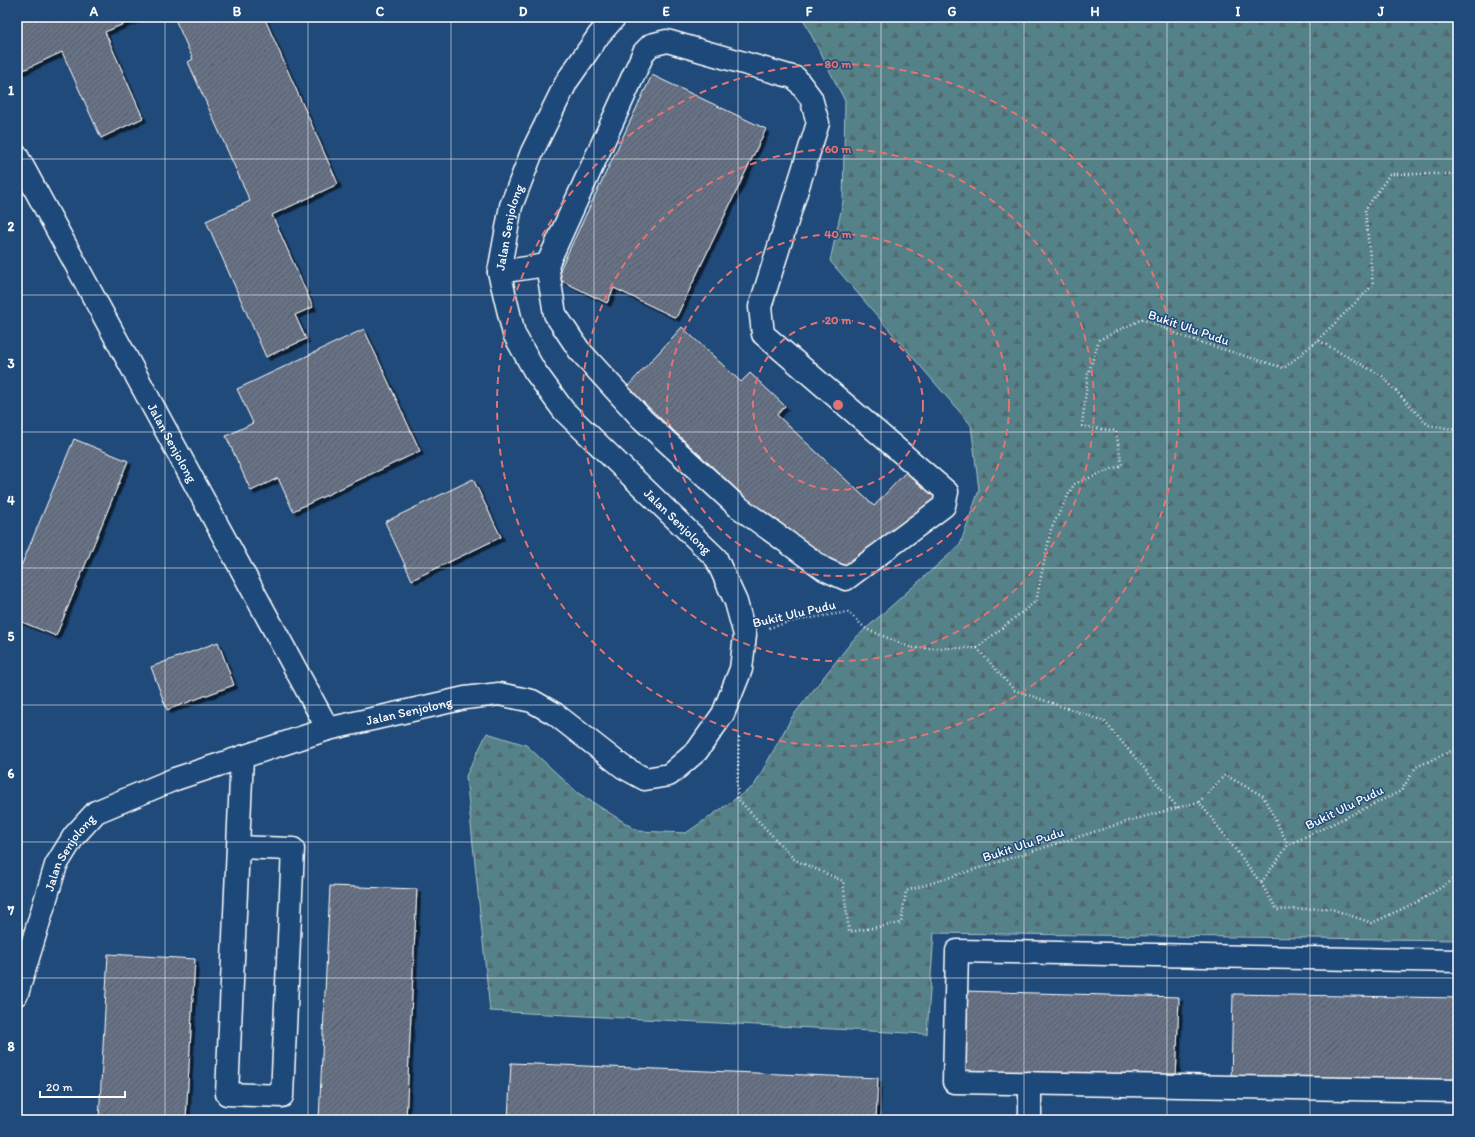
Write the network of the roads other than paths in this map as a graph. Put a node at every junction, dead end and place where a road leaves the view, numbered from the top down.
1 (615, 17) edge
2 (17, 156) edge
3 (546, 265) junction
4 (499, 272) junction
5 (328, 729) junction
6 (242, 757) junction
7 (238, 847) junction
8 (1458, 961) edge
9 (17, 994) edge
10 (1030, 1083) junction
11 (1458, 1092) edge
12 (1030, 1120) edge

1 - 4 street, Jalan Senjolong
2 - 5 street, Jalan Senjolong
3 - 3 street
3 - 4 street
4 - 5 street, Jalan Senjolong
5 - 6 street, Jalan Senjolong
6 - 7 street
6 - 9 street, Jalan Senjolong
7 - 7 street
8 - 10 street
10 - 11 street
10 - 12 street

